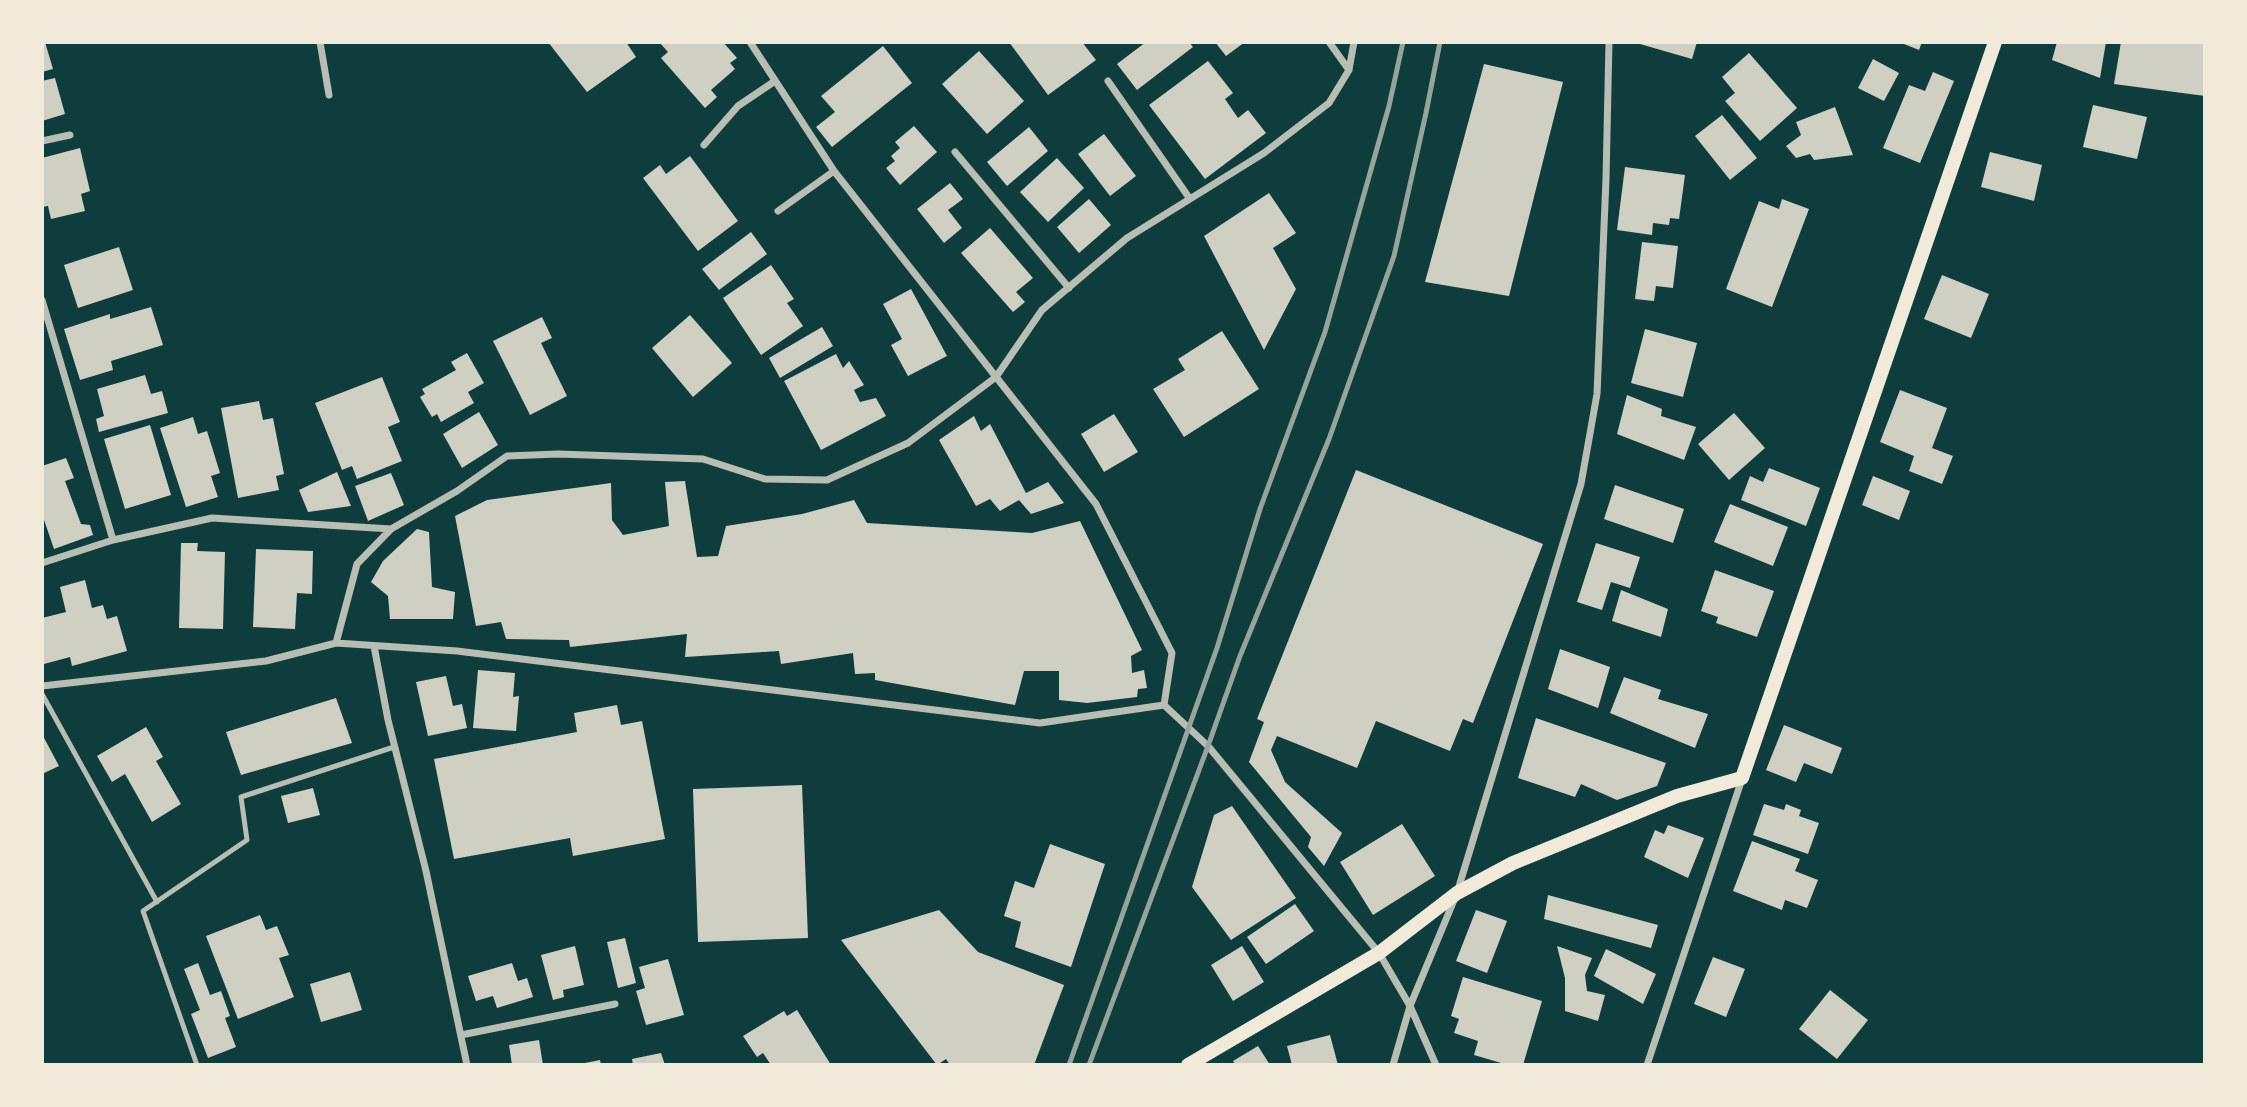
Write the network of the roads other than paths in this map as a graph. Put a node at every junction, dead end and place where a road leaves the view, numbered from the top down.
1 (320, 42) edge
2 (750, 42) edge
3 (1329, 42) edge
4 (1354, 42) edge
5 (1609, 42) edge
6 (1995, 42) edge
7 (1349, 70) junction
8 (775, 81) junction
9 (1108, 81) dead end
10 (329, 95) dead end
11 (69, 135) dead end
12 (42, 141) edge
13 (704, 145) dead end
14 (955, 152) dead end
15 (834, 171) junction
16 (1190, 199) junction
17 (778, 212) dead end
18 (1069, 288) junction
19 (42, 300) edge
20 (996, 377) junction
21 (391, 529) junction
22 (113, 540) junction
23 (42, 563) edge
24 (336, 643) junction
25 (374, 646) junction
26 (42, 686) edge
27 (42, 694) edge
28 (1164, 705) junction
29 (394, 747) junction
30 (1742, 778) junction
31 (1457, 893) junction
32 (157, 902) junction
33 (1379, 953) junction
34 (615, 1004) dead end
35 (1410, 1006) junction
36 (461, 1035) junction
37 (197, 1065) edge
38 (467, 1065) edge
39 (1188, 1065) edge
40 (1393, 1065) edge
41 (1436, 1065) edge
42 (1647, 1065) edge

1 - 10 street
2 - 8 street
3 - 7 street
4 - 7 street
5 - 31 street
6 - 30 main road
7 - 16 street
8 - 13 street
8 - 15 street
9 - 16 street
11 - 12 street
14 - 18 street
15 - 17 street
15 - 20 street
16 - 18 street
18 - 20 street
19 - 22 street
20 - 21 street
20 - 28 street
21 - 22 street
21 - 24 street
22 - 23 street
24 - 25 street
24 - 26 street
25 - 28 street
25 - 29 street
27 - 32 lane
28 - 33 street
29 - 32 lane
29 - 36 street
30 - 31 main road
30 - 42 street
31 - 33 main road
31 - 35 street
32 - 37 lane
33 - 35 street
33 - 39 main road
34 - 36 street
35 - 40 street
35 - 41 street
36 - 38 street

